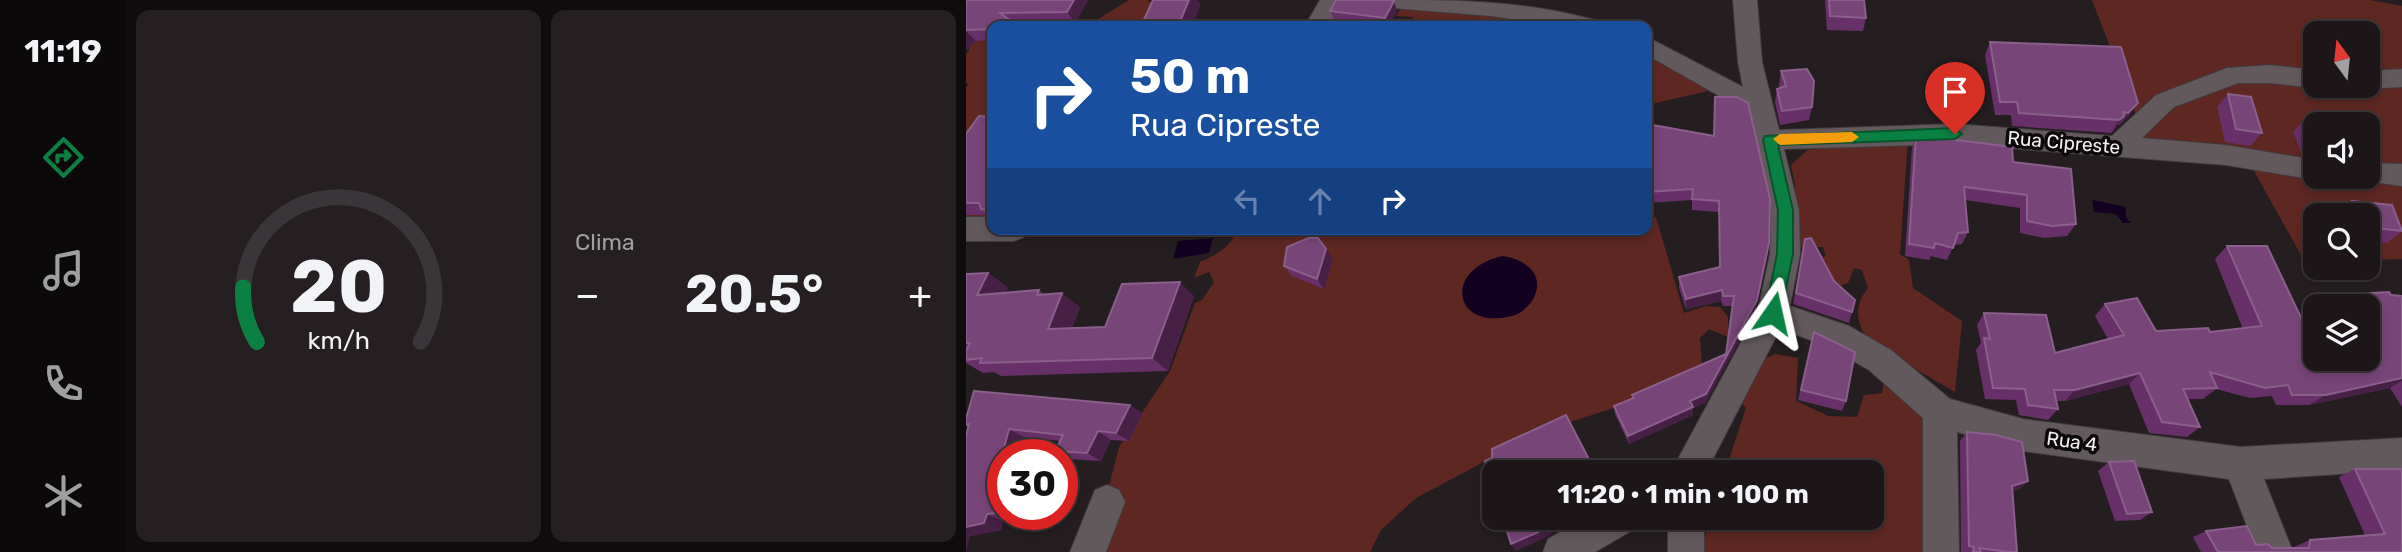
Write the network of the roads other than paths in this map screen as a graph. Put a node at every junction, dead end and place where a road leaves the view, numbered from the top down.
1 (1332, 0) edge
2 (1392, 0) edge
3 (1745, 0) edge
4 (1320, 21) edge
5 (1569, 21) edge
6 (1652, 48) edge
7 (2303, 78) edge
8 (2402, 78) edge
9 (2380, 79) edge
10 (1758, 106) junction
11 (1770, 140) junction
12 (2118, 146) junction
13 (2303, 168) edge
14 (2380, 174) edge
15 (2402, 175) edge
16 (966, 229) edge
17 (987, 229) edge
18 (1773, 313) junction
19 (1940, 411) junction
20 (2402, 454) edge
21 (1694, 460) edge
22 (2241, 464) junction
23 (1107, 502) dead end
24 (1598, 530) edge
25 (1686, 530) edge
26 (1088, 552) edge
27 (1561, 552) edge
28 (1686, 552) edge
29 (1941, 552) edge
30 (2275, 552) edge

1 - 4 street
2 - 5 street
3 - 10 street
6 - 10 street
7 - 12 street
8 - 9 street
10 - 11 street
11 - 12 street, Rua Cipreste
11 - 18 street
12 - 13 street, Rua Cipreste
14 - 15 street
16 - 17 street
18 - 19 street, Rua 4
18 - 21 street
19 - 22 street, Rua 4
19 - 29 street
20 - 22 street, Rua 4
22 - 30 street
23 - 26 street
24 - 27 street
25 - 28 street

